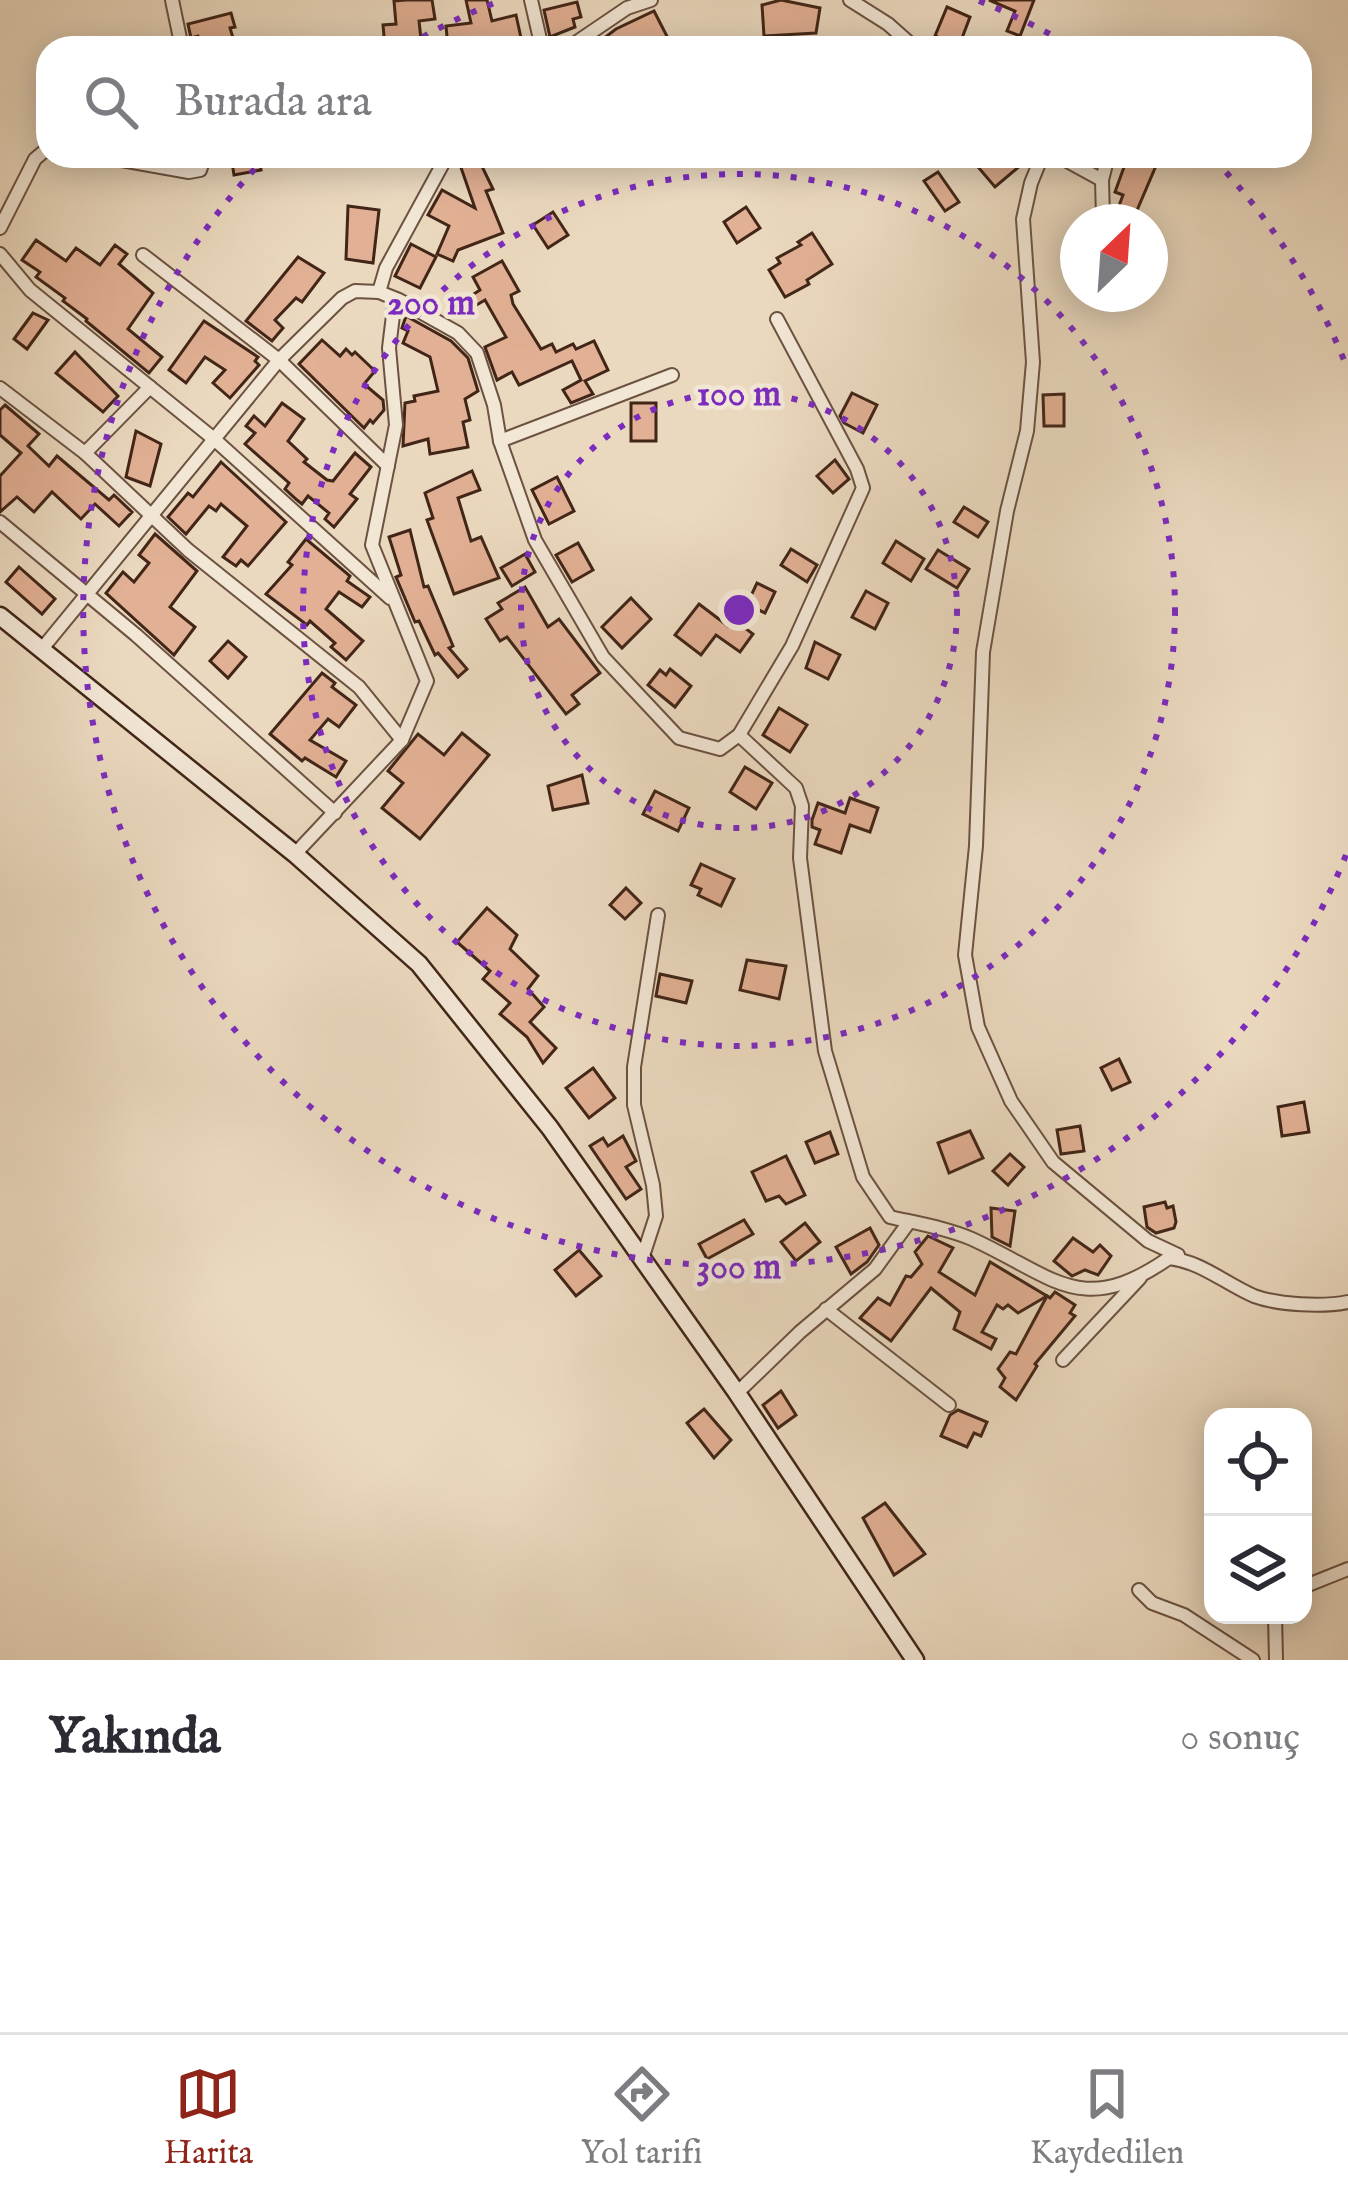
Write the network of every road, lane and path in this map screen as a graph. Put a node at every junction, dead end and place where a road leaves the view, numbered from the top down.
1 (172, 0) edge
2 (531, 0) edge
3 (651, 0) edge
4 (850, 0) edge
5 (180, 36) edge
6 (539, 36) edge
7 (586, 36) edge
8 (902, 36) edge
9 (36, 158) edge
10 (166, 168) edge
11 (201, 168) edge
12 (440, 168) edge
13 (1037, 168) edge
14 (1080, 168) edge
15 (1105, 168) edge
16 (1102, 180) junction
17 (1102, 204) edge
18 (0, 228) edge
19 (0, 254) edge
20 (143, 255) dead end
21 (379, 292) junction
22 (395, 299) junction
23 (777, 319) dead end
24 (279, 360) junction
25 (672, 375) dead end
26 (150, 387) junction
27 (0, 388) edge
28 (214, 439) junction
29 (500, 441) junction
30 (85, 453) junction
31 (388, 466) junction
32 (151, 518) junction
33 (0, 522) edge
34 (87, 595) junction
35 (395, 603) junction
36 (0, 616) edge
37 (41, 650) junction
38 (739, 735) junction
39 (402, 740) junction
40 (335, 813) junction
41 (295, 854) junction
42 (658, 915) dead end
43 (909, 1222) junction
44 (642, 1259) junction
45 (1189, 1260) junction
46 (1140, 1278) junction
47 (1348, 1302) edge
48 (826, 1309) junction
49 (1063, 1360) dead end
50 (737, 1393) junction
51 (949, 1405) dead end
52 (1348, 1569) edge
53 (1312, 1583) edge
54 (1139, 1589) dead end
55 (1275, 1624) edge
56 (915, 1660) edge
57 (1253, 1660) edge
58 (1276, 1660) edge

1 - 5 street
2 - 6 street
3 - 7 street
4 - 8 street
9 - 18 street
10 - 11 street
12 - 21 street
13 - 45 street
14 - 16 street
15 - 16 street
16 - 17 street
19 - 26 street
20 - 24 street
21 - 22 street
21 - 24 street
22 - 29 street
22 - 31 street
23 - 38 street
24 - 28 street
24 - 31 street
25 - 29 street
26 - 28 street
26 - 30 street
27 - 30 street
28 - 32 street
28 - 35 street
29 - 38 street
30 - 32 street
31 - 35 street
32 - 34 street
32 - 39 street
33 - 34 street
34 - 37 street
34 - 40 street
35 - 39 street
36 - 37 street
37 - 41 street
38 - 43 street
39 - 40 street
40 - 41 street
41 - 44 street
42 - 44 street
43 - 46 street
43 - 48 street
44 - 50 street
45 - 46 street
45 - 47 street
46 - 49 street
48 - 50 street
48 - 51 street
50 - 56 street
52 - 53 street
54 - 57 street
55 - 58 street

